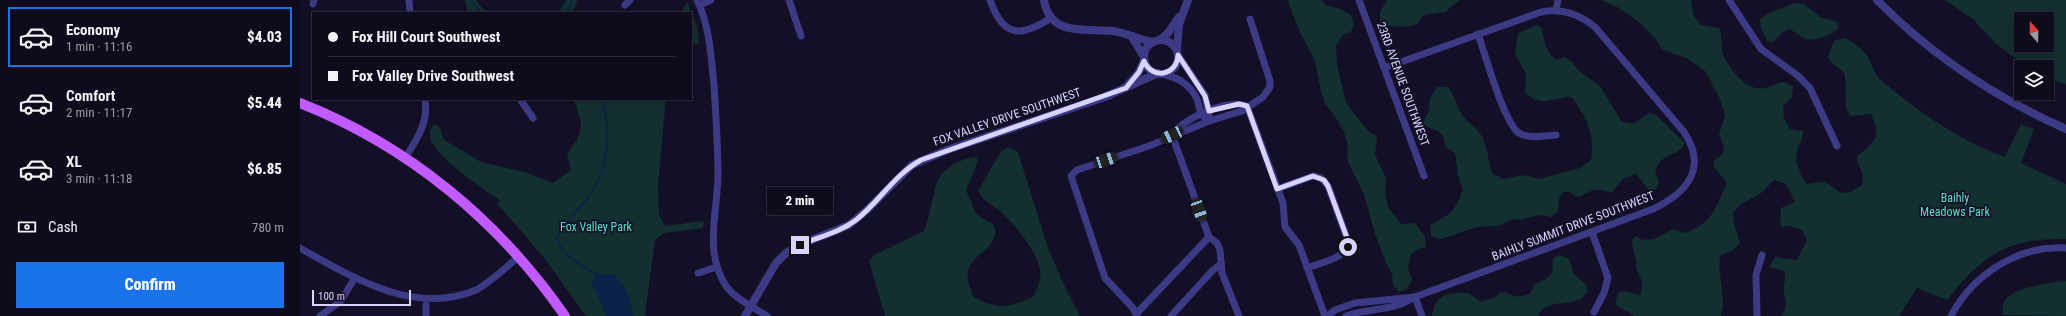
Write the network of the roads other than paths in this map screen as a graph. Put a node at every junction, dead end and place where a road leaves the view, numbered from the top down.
1 (409, 0) edge
2 (711, 0) edge
3 (789, 0) edge
4 (990, 0) edge
5 (1043, 0) edge
6 (1188, 0) edge
7 (1359, 0) edge
8 (1558, 0) edge
9 (1729, 0) edge
10 (1877, 0) edge
11 (699, 3) edge
12 (1556, 10) junction
13 (1183, 11) junction
14 (410, 12) edge
15 (1051, 18) junction
16 (1250, 19) dead end
17 (1478, 34) junction
18 (801, 36) dead end
19 (1132, 37) junction
20 (1156, 41) junction
21 (1178, 53) junction
22 (1144, 59) junction
23 (1384, 68) junction
24 (1160, 73) junction
25 (1126, 88) junction
26 (425, 100) edge
27 (521, 100) edge
28 (300, 103) edge
29 (1247, 106) junction
30 (1209, 111) junction
31 (1201, 114) junction
32 (533, 118) dead end
33 (1209, 121) junction
34 (2066, 129) edge
35 (1172, 135) junction
36 (1556, 135) dead end
37 (1837, 146) dead end
38 (405, 158) junction
39 (1424, 176) dead end
40 (1277, 189) junction
41 (1592, 232) junction
42 (1209, 237) junction
43 (300, 248) edge
44 (2066, 248) edge
45 (1762, 255) dead end
46 (519, 256) junction
47 (1221, 264) junction
48 (717, 267) junction
49 (1307, 268) junction
50 (698, 273) dead end
51 (354, 279) junction
52 (1414, 297) junction
53 (1377, 301) junction
54 (751, 304) junction
55 (426, 305) junction
56 (1594, 312) dead end
57 (1380, 313) edge
58 (1137, 315) edge
59 (320, 316) edge
60 (426, 316) edge
61 (565, 316) edge
62 (745, 316) edge
63 (767, 316) edge
64 (1170, 316) edge
65 (1239, 316) edge
66 (1326, 316) edge
67 (1346, 316) edge
68 (1422, 316) edge
69 (1757, 316) edge
70 (1951, 316) edge

1 - 14 street
2 - 11 street
3 - 18 street
4 - 15 street
5 - 15 street
6 - 13 street
7 - 23 street, 23RD AVENUE SOUTHWEST
8 - 12 street
9 - 37 street
10 - 34 street
11 - 48 street
12 - 17 street
12 - 41 street, BAIHLY SUMMIT DRIVE SOUTHWEST
13 - 20 street
13 - 21 street
15 - 19 street
16 - 29 street
17 - 23 street
17 - 36 street
19 - 20 street
19 - 22 street
20 - 21 street
20 - 22 street
21 - 24 street
21 - 30 street
22 - 24 street
22 - 25 street
23 - 39 street, 23RD AVENUE SOUTHWEST
24 - 25 street, FOX VALLEY DRIVE SOUTHWEST
24 - 31 street
25 - 54 street, FOX VALLEY DRIVE SOUTHWEST
26 - 38 street
27 - 32 street
28 - 38 main road
29 - 30 street
29 - 33 street
29 - 40 street
30 - 31 street
30 - 33 street
31 - 33 street
31 - 35 street
33 - 35 street
35 - 42 street
35 - 58 street
38 - 46 main road
40 - 49 street
40 - 49 street
41 - 52 street, BAIHLY SUMMIT DRIVE SOUTHWEST
41 - 56 street
42 - 47 street
42 - 58 street
43 - 51 street
44 - 70 street
45 - 69 street
46 - 55 street
46 - 61 main road
47 - 64 street
47 - 65 street
48 - 50 street
48 - 54 street
49 - 66 street
51 - 55 street
51 - 59 street
52 - 53 street
52 - 57 street
52 - 68 street
53 - 57 street
53 - 66 street
54 - 62 street, FOX VALLEY DRIVE SOUTHWEST
54 - 63 street
55 - 60 street
57 - 67 street

